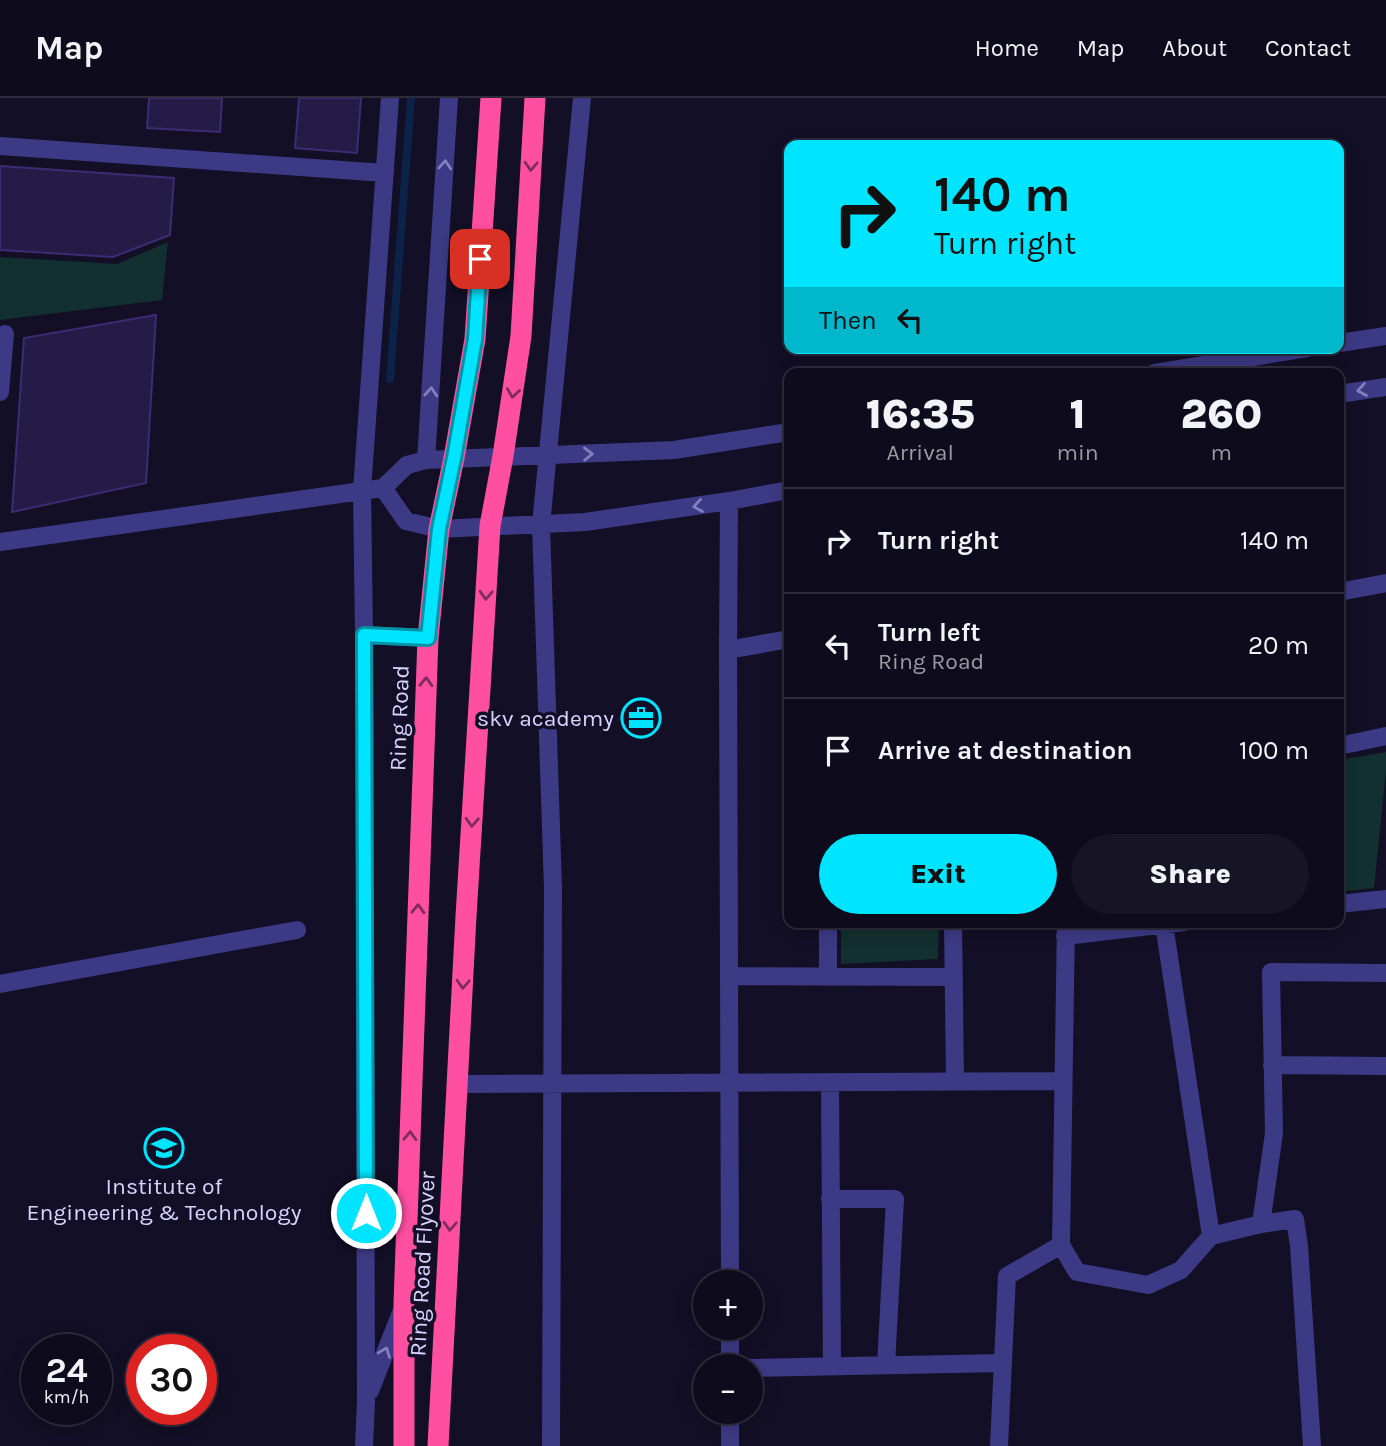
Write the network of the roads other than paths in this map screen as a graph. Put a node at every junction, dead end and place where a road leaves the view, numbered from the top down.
1 (390, 98) edge
2 (449, 98) edge
3 (491, 98) edge
4 (535, 98) edge
5 (582, 98) edge
6 (0, 146) edge
7 (385, 173) junction
8 (5, 334) dead end
9 (1386, 336) edge
10 (1344, 342) edge
11 (1271, 354) edge
12 (1185, 368) edge
13 (1386, 387) edge
14 (0, 392) edge
15 (1344, 393) edge
16 (784, 433) edge
17 (547, 455) junction
18 (503, 456) junction
19 (454, 458) junction
20 (426, 460) junction
21 (383, 488) junction
22 (362, 489) junction
23 (784, 491) edge
24 (729, 501) junction
25 (541, 525) junction
26 (490, 526) junction
27 (439, 529) junction
28 (0, 542) edge
29 (1386, 583) edge
30 (1344, 591) edge
31 (364, 635) junction
32 (428, 638) junction
33 (784, 640) edge
34 (727, 650) junction
35 (1386, 736) edge
36 (1344, 745) edge
37 (1386, 899) edge
38 (1344, 903) edge
39 (828, 928) edge
40 (953, 928) edge
41 (1090, 928) edge
42 (1164, 928) edge
43 (1065, 929) edge
44 (297, 930) dead end
45 (1386, 973) edge
46 (729, 976) junction
47 (828, 976) junction
48 (954, 977) junction
49 (0, 984) edge
50 (1272, 1065) junction
51 (1386, 1066) edge
52 (1063, 1081) junction
53 (955, 1082) junction
54 (729, 1083) junction
55 (830, 1083) junction
56 (458, 1084) junction
57 (552, 1084) junction
58 (830, 1199) junction
59 (1261, 1224) junction
60 (1211, 1236) junction
61 (1061, 1245) junction
62 (730, 1270) edge
63 (404, 1303) junction
64 (1002, 1363) junction
65 (886, 1365) junction
66 (832, 1366) junction
67 (763, 1368) edge
68 (366, 1401) junction
69 (730, 1424) edge
70 (364, 1446) edge
71 (404, 1446) edge
72 (438, 1446) edge
73 (551, 1446) edge
74 (730, 1446) edge
75 (999, 1446) edge
76 (1312, 1446) edge

1 - 7 street
20 -> 2 street
3 - 19 highway, Ring Road
4 -> 18 highway
5 - 17 street
6 - 7 street
7 - 22 street
8 - 14 street
9 - 10 street
11 - 12 street
13 -> 15 street
17 -> 16 street
17 - 18 street
17 - 25 street
18 - 19 street
18 - 26 highway
19 - 20 street
19 - 27 highway, Ring Road
20 - 21 street
21 - 22 street
21 - 27 street
22 - 28 street
22 - 31 street
23 - 24 street
24 -> 25 street
24 - 34 street
25 - 26 street
25 - 57 street
26 - 27 street
26 -> 56 highway
27 - 32 highway, Ring Road
29 - 30 street
31 - 32 street
31 - 68 street
63 -> 32 highway, Ring Road
33 - 34 street
34 - 46 street
35 - 36 street
37 - 38 street
39 - 47 street
40 - 48 street
41 - 43 street
42 - 60 street
43 - 52 street
44 - 49 street
45 - 50 street
46 - 47 street
46 - 54 street
47 - 48 street
48 - 53 street
50 - 51 street
50 - 59 street
52 - 53 street
52 - 61 street
53 - 55 street
54 - 55 street
54 - 57 street
54 - 62 street
55 - 58 street
56 - 57 street
56 -> 72 highway, Ring Road Flyover
57 - 73 street
58 - 65 street
58 - 66 street
59 - 60 street
59 - 76 street
60 - 61 street
61 - 64 street
68 -> 63 street
63 - 71 highway, Ring Road Flyover
64 - 65 street
64 - 75 street
65 - 66 street
66 - 67 street
68 - 70 street
69 - 74 street

